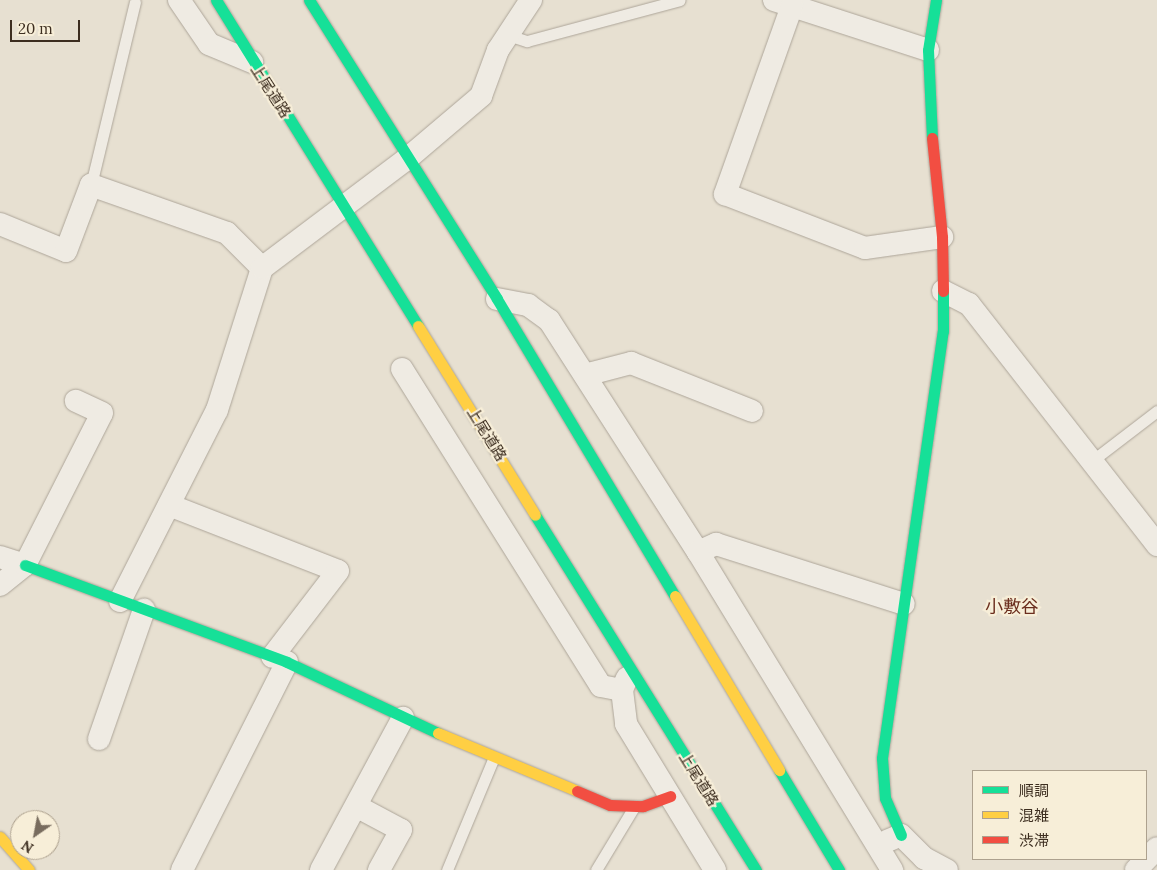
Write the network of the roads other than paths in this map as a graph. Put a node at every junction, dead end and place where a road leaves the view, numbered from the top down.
1 (179, 0) edge
2 (216, 0) edge
3 (309, 0) edge
4 (531, 0) edge
5 (680, 0) edge
6 (936, 0) edge
7 (135, 2) dead end
8 (783, 3) edge
9 (508, 35) junction
10 (928, 50) junction
11 (252, 62) junction
12 (408, 158) junction
13 (91, 185) junction
14 (344, 203) junction
15 (0, 224) edge
16 (942, 237) junction
17 (262, 268) junction
18 (943, 291) junction
19 (497, 299) junction
20 (402, 369) dead end
21 (585, 375) junction
22 (76, 401) dead end
23 (752, 411) dead end
24 (1157, 411) edge
25 (1093, 460) junction
26 (169, 505) junction
27 (1157, 544) edge
28 (698, 552) junction
29 (0, 557) edge
30 (25, 565) junction
31 (0, 585) edge
32 (120, 601) junction
33 (904, 604) junction
34 (144, 610) junction
35 (279, 660) junction
36 (632, 669) junction
37 (622, 690) junction
38 (403, 718) junction
39 (99, 739) dead end
40 (494, 757) junction
41 (670, 796) junction
42 (356, 806) junction
43 (634, 806) junction
44 (901, 834) junction
45 (0, 837) edge
46 (877, 845) junction
47 (1157, 848) edge
48 (1147, 858) edge
49 (1146, 860) edge
50 (29, 870) edge
51 (182, 870) edge
52 (321, 870) edge
53 (380, 870) edge
54 (448, 870) edge
55 (596, 870) edge
56 (715, 870) edge
57 (756, 870) edge
58 (839, 870) edge
59 (892, 870) edge
60 (947, 870) edge
61 (1136, 870) edge

1 - 11 street
2 - 11 main road, 上尾道路
3 - 12 main road
4 - 9 street
5 - 9 lane
6 - 10 main road
7 - 13 lane
8 - 10 street
8 - 16 street
9 - 12 street
10 - 16 main road
11 - 14 main road, 上尾道路
12 - 14 street
12 - 19 main road
13 - 15 street
13 - 17 street
14 - 17 street
14 - 36 main road, 上尾道路
16 - 18 main road
17 - 26 street
18 - 25 street
18 - 33 main road
19 - 21 street
19 - 58 main road
20 - 37 street
21 - 23 street
21 - 28 street
22 - 30 street
24 - 25 lane
25 - 27 street
26 - 32 street
26 - 35 street
28 - 33 street
28 - 46 street
29 - 30 street
30 - 31 street
30 - 32 main road
32 - 34 main road
33 - 44 main road
34 - 35 main road
34 - 39 street
35 - 38 main road
35 - 51 street
36 - 37 street
36 - 57 main road, 上尾道路
37 - 41 street
38 - 40 main road
38 - 42 street
40 - 43 main road
40 - 54 lane
41 - 43 main road
41 - 56 street
42 - 52 street
42 - 53 street
43 - 55 lane
44 - 46 street
44 - 60 street
45 - 50 main road
46 - 59 street
47 - 48 street
49 - 61 street

